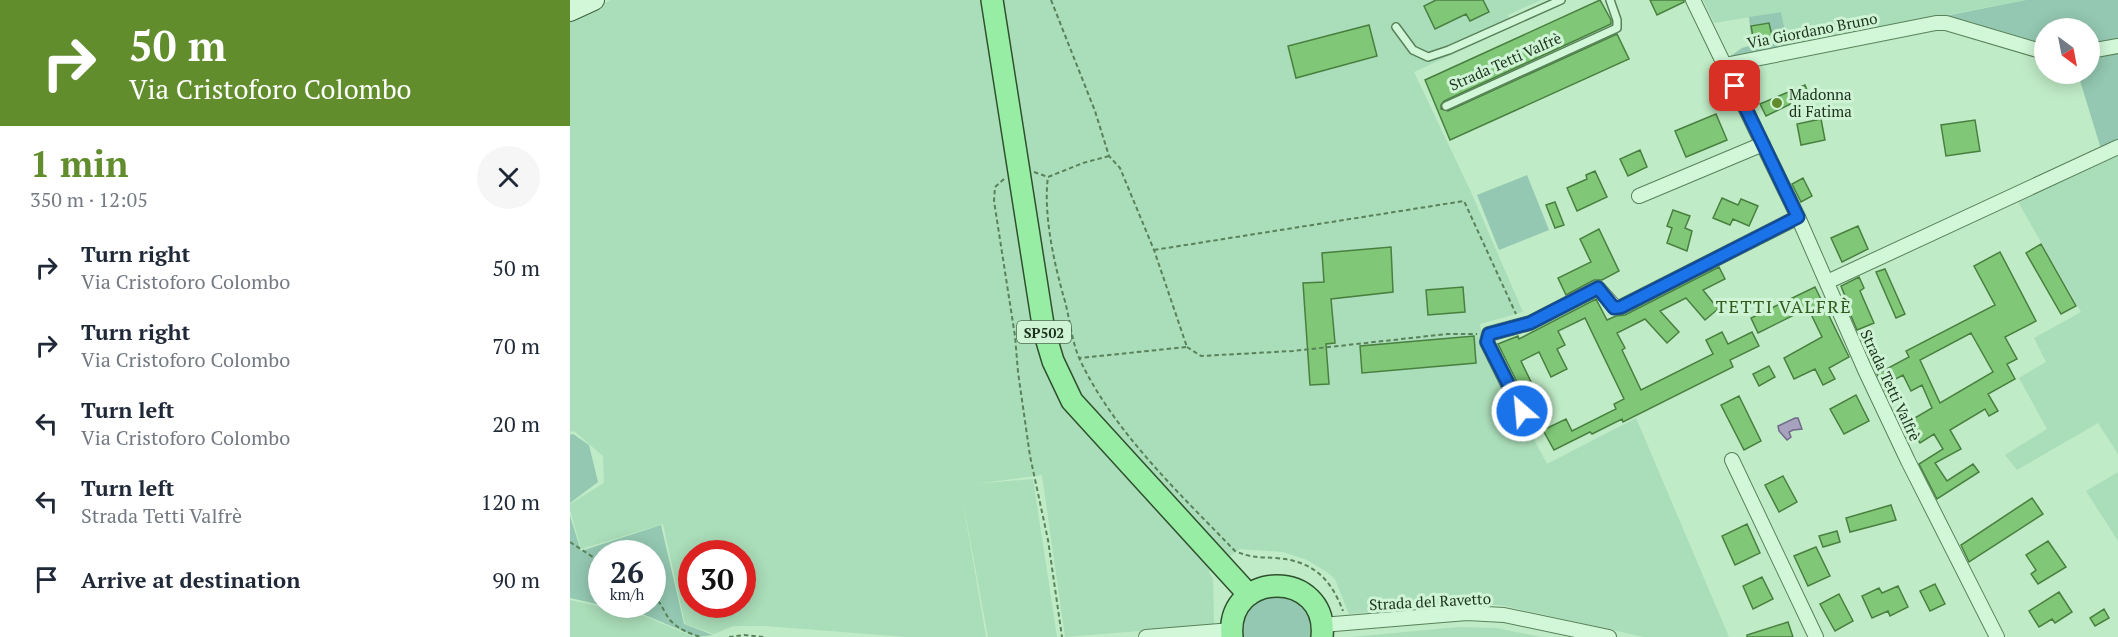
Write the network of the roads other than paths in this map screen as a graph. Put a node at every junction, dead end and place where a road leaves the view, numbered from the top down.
1 (594, 0) edge
2 (992, 0) edge
3 (1561, 0) edge
4 (1610, 0) edge
5 (1693, 0) edge
6 (570, 10) edge
7 (1396, 27) dead end
8 (2118, 46) edge
9 (2034, 49) edge
10 (2100, 49) edge
11 (1725, 64) junction
12 (1446, 106) dead end
13 (1763, 144) junction
14 (2118, 147) edge
15 (1639, 196) dead end
16 (1798, 217) junction
17 (1827, 282) junction
18 (1530, 429) dead end
19 (1732, 460) dead end
20 (1249, 595) junction
21 (1322, 631) edge
22 (1232, 634) edge
23 (1146, 637) edge
24 (1609, 637) edge
25 (1816, 637) edge
26 (1997, 637) edge

1 - 6 main road
2 - 20 main road, SP502
3 - 7 lane
4 - 12 lane, Strada Tetti Valfrè
5 - 11 street, Strada Tetti Valfrè
8 - 10 street
9 - 11 street, Via Giordano Bruno
11 - 13 street, Strada Tetti Valfrè
13 - 15 street
13 - 16 street, Strada Tetti Valfrè
14 - 17 street
16 - 17 street, Strada Tetti Valfrè
16 - 18 street
17 - 26 street, Strada Tetti Valfrè
19 - 25 street
20 - 21 main road
20 - 22 main road
21 - 24 street, Strada del Ravetto
22 - 23 street

